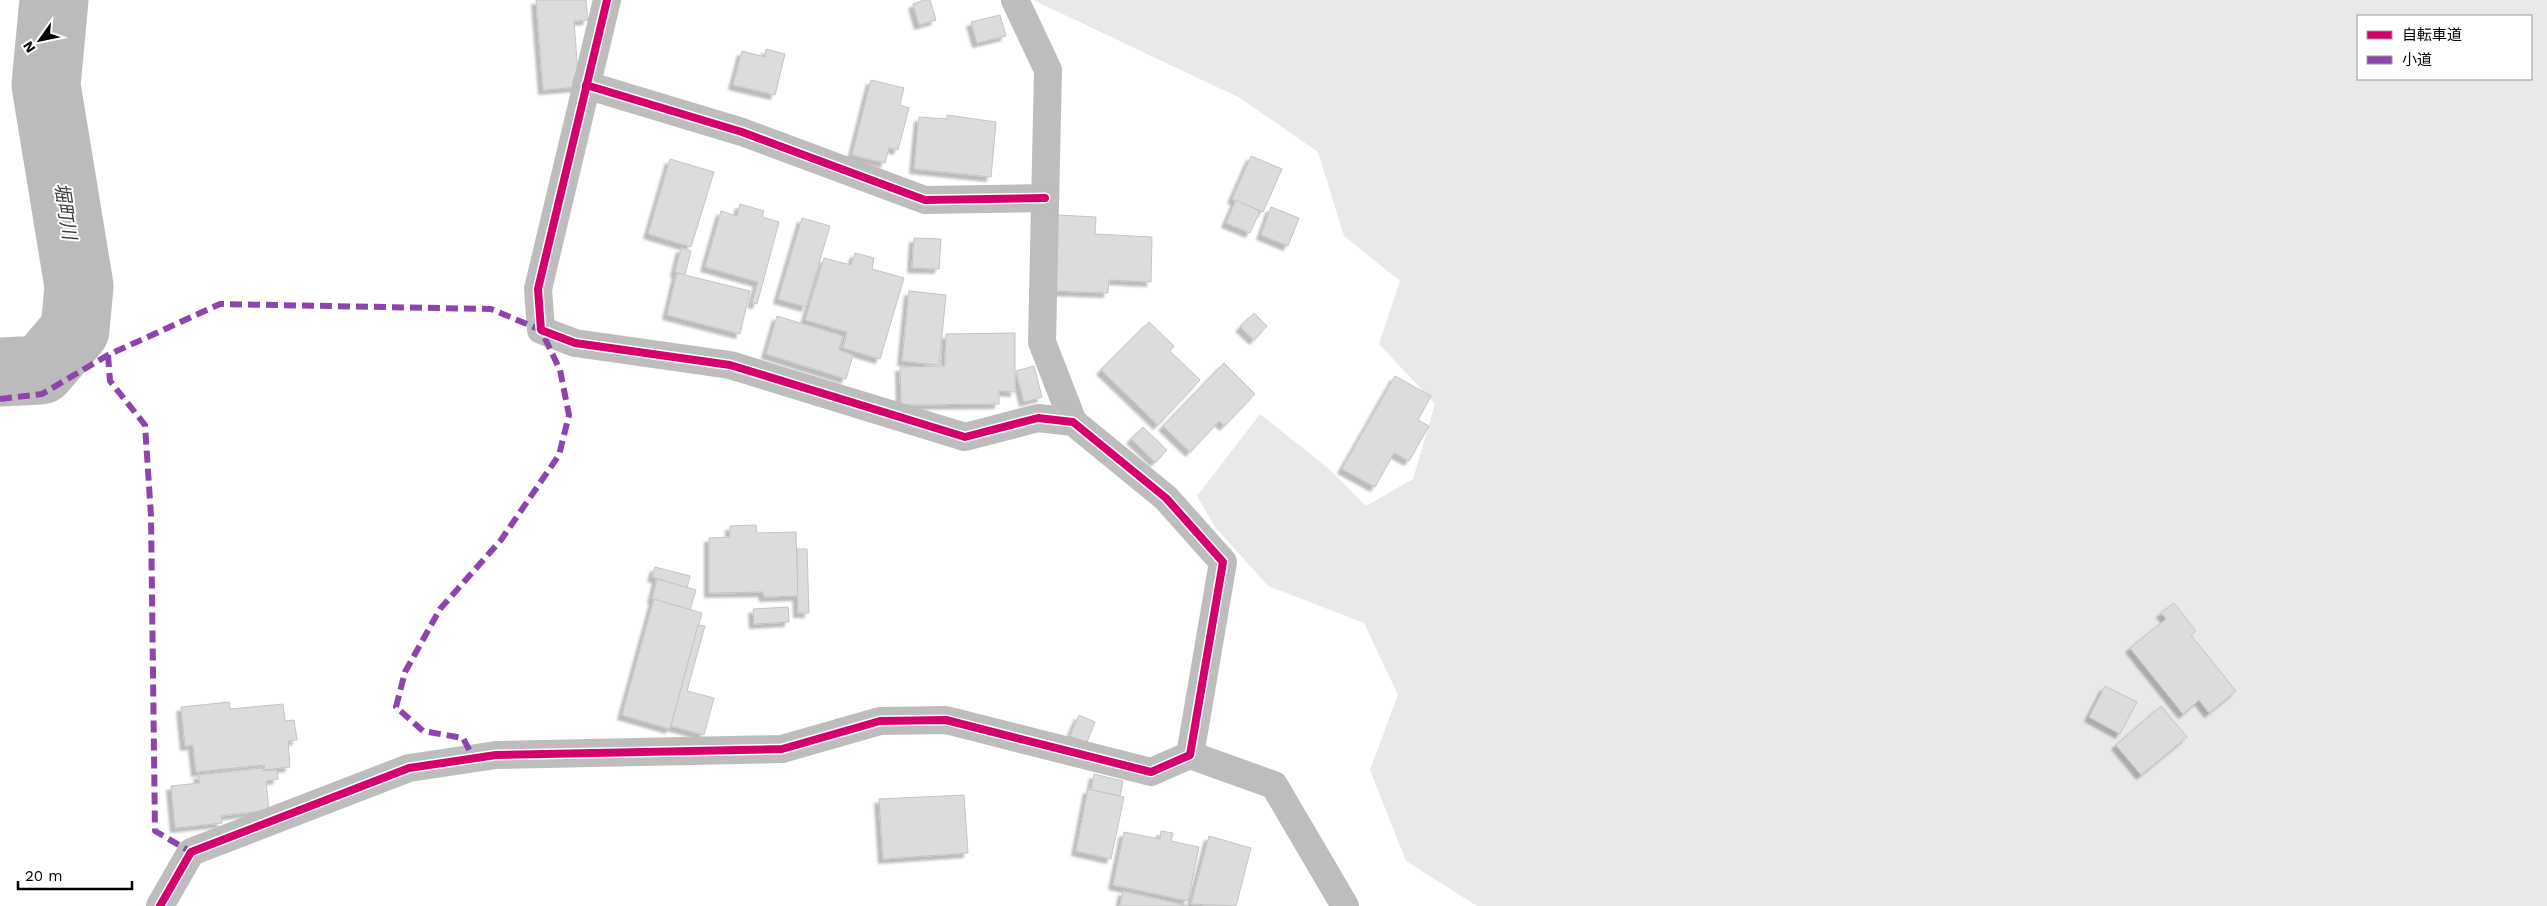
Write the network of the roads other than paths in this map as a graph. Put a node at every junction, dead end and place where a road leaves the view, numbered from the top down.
1 (607, 0) edge
2 (1014, 0) edge
3 (586, 85) junction
4 (1045, 198) junction
5 (1073, 422) junction
6 (1190, 755) junction
7 (160, 906) edge
8 (1345, 906) edge

1 - 3 street
2 - 4 street
3 - 4 street
3 - 5 street
4 - 5 street
5 - 6 street
6 - 7 street
6 - 8 street

